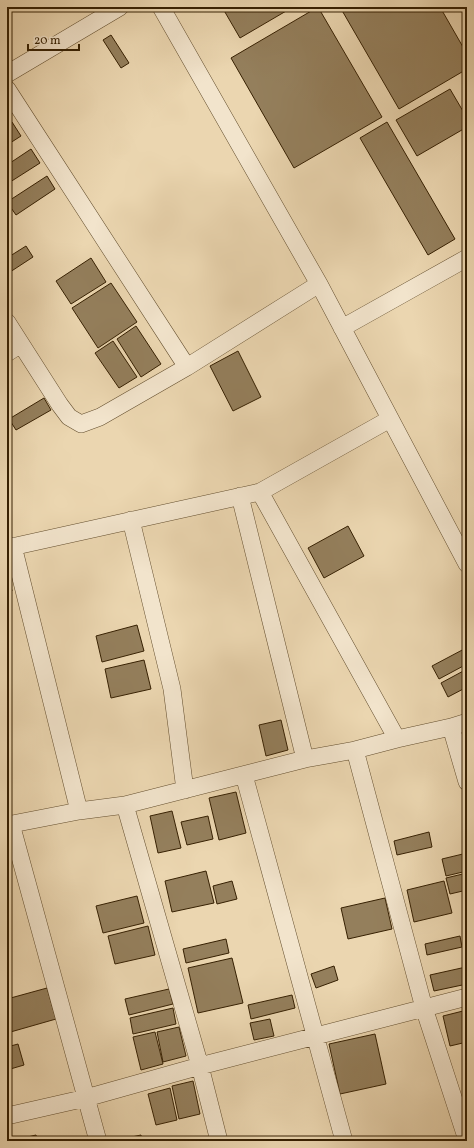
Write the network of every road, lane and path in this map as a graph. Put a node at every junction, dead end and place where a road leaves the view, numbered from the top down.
1 (120, 7) edge
2 (161, 7) edge
3 (7, 74) edge
4 (7, 89) edge
5 (467, 258) edge
6 (319, 284) junction
7 (7, 322) edge
8 (342, 328) junction
9 (14, 348) edge
10 (187, 366) junction
11 (390, 419) junction
12 (260, 492) junction
13 (240, 496) junction
14 (131, 520) junction
15 (10, 547) edge
16 (467, 564) edge
17 (459, 724) edge
18 (397, 738) junction
19 (355, 750) junction
20 (304, 759) junction
21 (244, 775) junction
22 (467, 782) edge
23 (185, 790) junction
24 (126, 805) junction
25 (80, 811) junction
26 (9, 825) edge
27 (467, 997) edge
28 (424, 1008) junction
29 (315, 1037) junction
30 (200, 1066) junction
31 (86, 1098) junction
32 (7, 1116) edge
33 (467, 1140) edge
34 (98, 1141) edge
35 (219, 1141) edge
36 (344, 1141) edge

1 - 3 street
2 - 6 street
4 - 10 street
5 - 8 street
6 - 8 street
6 - 10 street
7 - 9 street
8 - 11 street
9 - 10 street
11 - 12 street
11 - 16 street
12 - 13 street
12 - 18 street
13 - 14 street
13 - 20 street
14 - 15 street
14 - 23 street
15 - 25 street
17 - 18 street
17 - 22 street
18 - 19 street
19 - 20 street
19 - 28 street
20 - 21 street
21 - 23 street
21 - 29 street
23 - 24 street
24 - 25 street
24 - 30 street
25 - 26 street
26 - 31 street
27 - 28 street
28 - 29 street
28 - 33 street
29 - 30 street
29 - 36 street
30 - 31 street
30 - 35 street
31 - 32 street
31 - 34 street

